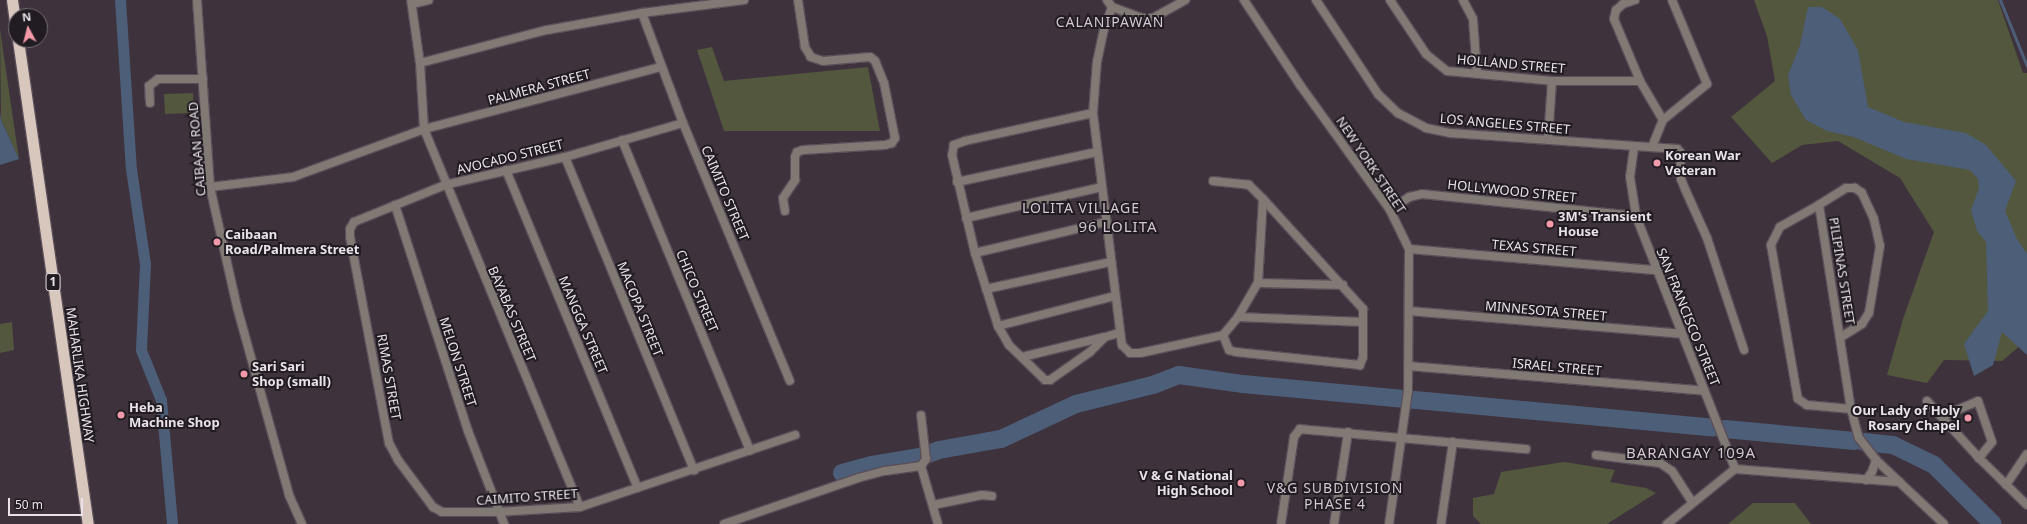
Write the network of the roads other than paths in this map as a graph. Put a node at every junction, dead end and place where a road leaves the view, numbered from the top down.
1 (197, 0) edge
2 (429, 0) edge
3 (744, 0) edge
4 (798, 0) edge
5 (1185, 0) edge
6 (1244, 0) edge
7 (1316, 0) edge
8 (1390, 0) edge
9 (1463, 0) edge
10 (1635, 0) edge
11 (1672, 0) edge
12 (412, 2) edge
13 (1110, 4) edge
14 (642, 13) junction
15 (19, 48) edge
16 (420, 63) junction
17 (660, 67) junction
18 (1477, 74) junction
19 (203, 79) junction
20 (1552, 81) junction
21 (1640, 81) junction
22 (150, 104) dead end
23 (1094, 113) junction
24 (1663, 120) junction
25 (682, 123) junction
26 (424, 129) junction
27 (622, 140) junction
28 (1548, 140) junction
29 (1652, 147) junction
30 (1634, 148) junction
31 (1097, 152) junction
32 (565, 157) junction
33 (506, 170) junction
34 (1213, 181) dead end
35 (957, 182) junction
36 (445, 185) junction
37 (210, 187) junction
38 (1102, 187) junction
39 (1263, 199) junction
40 (395, 205) junction
41 (1819, 205) junction
42 (785, 210) dead end
43 (1390, 210) junction
44 (1636, 216) junction
45 (966, 218) junction
46 (1106, 222) junction
47 (350, 229) joint
48 (1409, 249) junction
49 (975, 253) junction
50 (1111, 262) junction
51 (1656, 270) junction
52 (1258, 283) junction
53 (1343, 285) junction
54 (986, 289) junction
55 (1115, 296) junction
56 (1410, 311) junction
57 (1238, 317) junction
58 (1363, 322) junction
59 (998, 326) junction
60 (1119, 333) junction
61 (1681, 334) junction
62 (1223, 335) junction
63 (1105, 337) junction
64 (1841, 337) junction
65 (1744, 350) dead end
66 (1022, 357) junction
67 (1408, 366) junction
68 (790, 381) dead end
69 (1704, 391) junction
70 (1927, 401) dead end
71 (1851, 409) junction
72 (921, 415) dead end
73 (1943, 416) junction
74 (1348, 432) junction
75 (795, 435) dead end
76 (1402, 437) junction
77 (1453, 442) junction
78 (1526, 449) dead end
79 (750, 451) junction
80 (2027, 454) edge
81 (1596, 455) dead end
82 (1979, 458) junction
83 (1876, 460) junction
84 (921, 466) junction
85 (1735, 469) junction
86 (694, 470) junction
87 (1866, 480) junction
88 (1899, 482) junction
89 (2006, 485) junction
90 (638, 488) junction
91 (992, 496) dead end
92 (1692, 502) junction
93 (933, 505) junction
94 (2027, 505) edge
95 (580, 507) junction
96 (442, 512) joint
97 (497, 512) junction
98 (88, 524) edge
99 (302, 524) edge
100 (504, 524) edge
101 (724, 524) edge
102 (938, 524) edge
103 (1281, 524) edge
104 (1334, 524) edge
105 (1389, 524) edge
106 (1442, 524) edge
107 (1667, 524) edge
108 (1944, 524) edge

1 - 19 street, CAIBAAN ROAD
2 - 12 street
3 - 14 street
4 - 42 street
5 - 13 street
6 - 43 street, NEW YORK STREET
7 - 28 street, LOS ANGELES STREET
8 - 18 street, HOLLAND STREET
9 - 18 street
10 - 21 street
11 - 24 street
12 - 16 street
13 - 23 street
14 - 16 street
14 - 17 street, CAIMITO STREET
15 - 98 highway, MAHARLIKA HIGHWAY / 1
16 - 26 street
17 - 25 street, CAIMITO STREET
17 - 26 street, PALMERA STREET
18 - 20 street, HOLLAND STREET
19 - 22 street
19 - 37 street, CAIBAAN ROAD
20 - 21 street, HOLLAND STREET
20 - 28 street
21 - 24 street
23 - 31 street
23 - 35 street
24 - 29 street
25 - 27 street, AVOCADO STREET
25 - 68 street, CAIMITO STREET
26 - 36 street, BAYABAS STREET
26 - 37 street, PALMERA STREET
27 - 32 street, AVOCADO STREET
27 - 79 street, CHICO STREET
28 - 30 street, LOS ANGELES STREET
29 - 30 street, LOS ANGELES STREET
29 - 65 street, LOS ANGELES STREET
30 - 44 street, SAN FRANCISCO STREET
31 - 35 street
31 - 38 street
32 - 33 street, AVOCADO STREET
32 - 86 street, MACOPA STREET
33 - 36 street, AVOCADO STREET
33 - 90 street, MANGGA STREET
34 - 39 street
35 - 45 street
36 - 40 street, AVOCADO STREET
36 - 95 street, BAYABAS STREET
37 - 99 street, CAIBAAN ROAD
38 - 45 street
38 - 46 street
39 - 52 street
39 - 53 street
40 - 47 street, AVOCADO STREET
40 - 97 street, MELON STREET
41 - 64 street, PILIPINAS STREET
41 - 64 street, PILIPINAS STREET
41 - 71 street
43 - 44 street, HOLLYWOOD STREET
43 - 48 street, NEW YORK STREET
44 - 51 street, SAN FRANCISCO STREET
45 - 49 street
46 - 49 street
46 - 50 street
47 - 96 street, RIMAS STREET
48 - 51 street, TEXAS STREET
48 - 56 street, NEW YORK STREET
49 - 54 street
50 - 54 street
50 - 55 street
51 - 61 street, SAN FRANCISCO STREET
52 - 53 street
52 - 57 street
53 - 58 street
54 - 59 street
55 - 59 street
55 - 60 street
56 - 61 street, MINNESOTA STREET
56 - 67 street, NEW YORK STREET
57 - 58 street
57 - 62 street
58 - 62 street
59 - 66 street
60 - 62 street
60 - 63 street
61 - 69 street, SAN FRANCISCO STREET
63 - 66 street
63 - 66 street
64 - 71 street, PILIPINAS STREET
67 - 69 street, ISRAEL STREET
67 - 76 street, NEW YORK STREET
69 - 85 street, SAN FRANCISCO STREET
70 - 73 street
71 - 83 street, PILIPINAS STREET
72 - 84 street
73 - 82 street
73 - 82 street
74 - 76 street
74 - 103 street
74 - 104 street
75 - 79 street, CAIMITO STREET
76 - 77 street
76 - 105 street, NEW YORK STREET
77 - 78 street
77 - 106 street
79 - 86 street, CAIMITO STREET
80 - 89 street
81 - 92 street
82 - 89 street
83 - 87 street
83 - 88 street, PILIPINAS STREET
84 - 93 street
84 - 101 street
85 - 87 street
85 - 92 street
86 - 90 street, CAIMITO STREET
87 - 88 street
88 - 108 street, PILIPINAS STREET
89 - 94 street
90 - 95 street, CAIMITO STREET
91 - 93 street
92 - 107 street
93 - 102 street
95 - 97 street, CAIMITO STREET
96 - 97 street, CAIMITO STREET
97 - 100 street, MELON STREET

